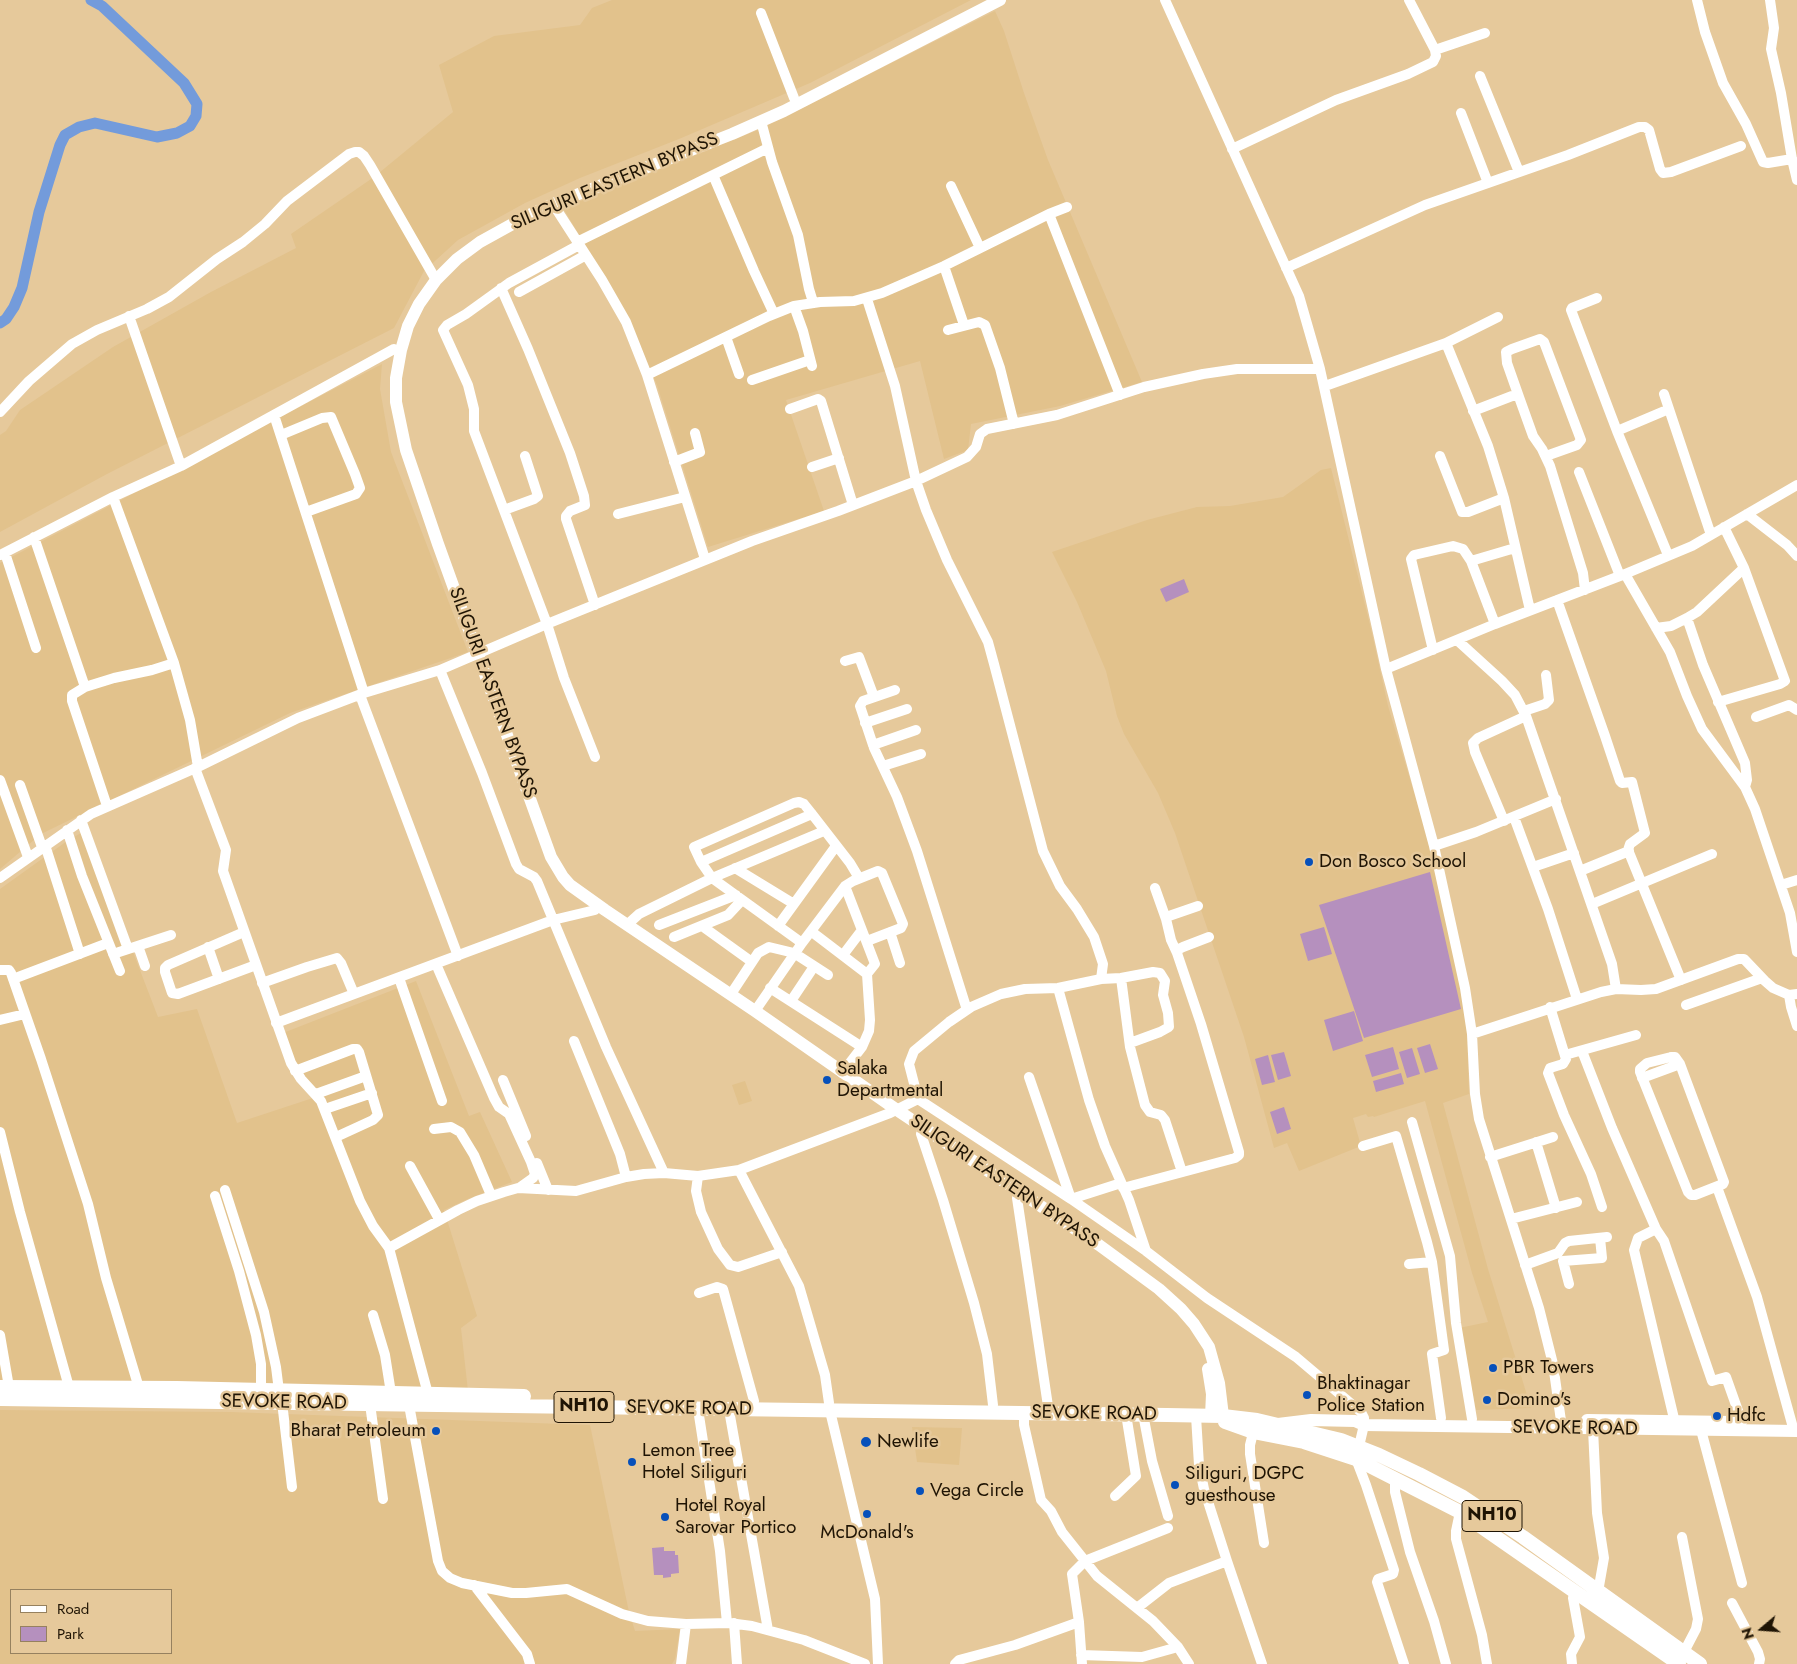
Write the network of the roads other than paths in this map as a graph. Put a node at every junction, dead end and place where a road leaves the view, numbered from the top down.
1 (984, 0) edge
2 (1000, 0) edge
3 (1165, 0) edge
4 (1409, 0) edge
5 (1697, 0) edge
6 (1770, 0) edge
7 (761, 12) dead end
8 (1485, 33) dead end
9 (1434, 50) junction
10 (1480, 76) dead end
11 (794, 98) junction
12 (1461, 113) dead end
13 (761, 121) junction
14 (1741, 146) dead end
15 (768, 148) junction
16 (1232, 148) junction
17 (1792, 158) junction
18 (1519, 172) junction
19 (713, 175) junction
20 (1797, 180) edge
21 (1488, 183) junction
22 (951, 186) dead end
23 (553, 204) junction
24 (1067, 208) dead end
25 (1049, 214) junction
26 (578, 243) junction
27 (980, 248) junction
28 (586, 255) junction
29 (944, 266) junction
30 (1286, 268) junction
31 (434, 277) junction
32 (501, 288) junction
33 (519, 292) dead end
34 (1596, 298) dead end
35 (867, 299) junction
36 (813, 302) junction
37 (794, 306) junction
38 (774, 314) junction
39 (130, 316) junction
40 (1498, 318) dead end
41 (964, 325) junction
42 (948, 330) dead end
43 (726, 337) junction
44 (1446, 343) junction
45 (394, 349) junction
46 (1320, 369) junction
47 (739, 374) dead end
48 (647, 375) junction
49 (752, 380) dead end
50 (1325, 386) junction
51 (1664, 394) dead end
52 (1120, 395) junction
53 (1518, 397) junction
54 (790, 408) dead end
55 (1669, 409) junction
56 (1474, 411) junction
57 (0, 412) edge
58 (274, 415) junction
59 (1014, 424) junction
60 (1617, 431) junction
61 (695, 433) dead end
62 (281, 435) junction
63 (525, 456) dead end
64 (1440, 456) dead end
65 (1546, 456) junction
66 (839, 458) junction
67 (674, 462) junction
68 (181, 466) junction
69 (812, 468) dead end
70 (1579, 472) dead end
71 (916, 480) junction
72 (1797, 485) edge
73 (113, 497) junction
74 (685, 497) junction
75 (1504, 498) junction
76 (853, 505) junction
77 (504, 510) junction
78 (306, 512) junction
79 (618, 514) dead end
80 (1747, 514) junction
81 (1724, 527) junction
82 (1711, 535) junction
83 (34, 538) junction
84 (1515, 548) junction
85 (2, 554) edge
86 (1668, 555) junction
87 (1797, 556) edge
88 (705, 560) junction
89 (1471, 561) junction
90 (1744, 568) junction
91 (1622, 575) junction
92 (1585, 590) junction
93 (1555, 601) junction
94 (595, 605) junction
95 (1530, 610) junction
96 (1687, 618) junction
97 (548, 624) junction
98 (1495, 624) junction
99 (1656, 628) junction
100 (1564, 634) dead end
101 (1457, 640) junction
102 (36, 648) dead end
103 (1433, 650) junction
104 (475, 655) junction
105 (845, 661) dead end
106 (174, 664) junction
107 (1386, 669) junction
108 (440, 670) junction
109 (1546, 675) dead end
110 (85, 687) junction
111 (895, 690) dead end
112 (362, 694) junction
113 (874, 697) junction
114 (1718, 702) junction
115 (907, 709) dead end
116 (1797, 710) edge
117 (1525, 713) junction
118 (1756, 717) dead end
119 (865, 723) junction
120 (916, 730) dead end
121 (873, 744) junction
122 (920, 754) dead end
123 (595, 756) dead end
124 (883, 766) junction
125 (197, 767) junction
126 (0, 780) edge
127 (20, 785) dead end
128 (1745, 787) junction
129 (1556, 799) junction
130 (107, 806) junction
131 (812, 814) junction
132 (1509, 819) junction
133 (81, 820) junction
134 (67, 830) junction
135 (824, 831) junction
136 (44, 846) junction
137 (836, 846) junction
138 (1434, 846) junction
139 (1629, 851) junction
140 (1574, 853) junction
141 (1712, 854) dead end
142 (28, 857) junction
143 (701, 862) junction
144 (1533, 867) junction
145 (735, 868) junction
146 (1580, 871) junction
147 (0, 878) edge
148 (712, 878) junction
149 (859, 878) junction
150 (1797, 880) edge
151 (1641, 883) junction
152 (1781, 885) junction
153 (845, 886) junction
154 (1155, 888) dead end
155 (739, 898) junction
156 (794, 904) junction
157 (1592, 904) junction
158 (1198, 906) dead end
159 (595, 910) junction
160 (1166, 919) junction
161 (553, 920) junction
162 (628, 924) junction
163 (658, 925) dead end
164 (702, 926) junction
165 (778, 926) junction
166 (862, 930) junction
167 (244, 932) junction
168 (812, 932) junction
169 (890, 932) junction
170 (171, 935) dead end
171 (674, 937) dead end
172 (1210, 937) dead end
173 (867, 941) junction
174 (108, 943) junction
175 (802, 943) junction
176 (208, 947) junction
177 (133, 948) junction
178 (1797, 952) edge
179 (794, 953) junction
180 (1177, 953) junction
181 (80, 954) junction
182 (113, 954) junction
183 (843, 955) junction
184 (458, 956) junction
185 (752, 962) junction
186 (900, 963) dead end
187 (436, 964) junction
188 (145, 966) dead end
189 (256, 966) junction
190 (0, 970) edge
191 (120, 971) dead end
192 (811, 971) dead end
193 (866, 974) junction
194 (828, 975) dead end
195 (399, 978) junction
196 (1121, 978) junction
197 (1762, 978) junction
198 (13, 979) junction
199 (219, 979) junction
200 (1101, 979) junction
201 (1681, 980) junction
202 (262, 983) junction
203 (770, 988) junction
204 (1058, 988) junction
205 (1616, 989) junction
206 (354, 994) junction
207 (731, 994) junction
208 (1793, 994) edge
209 (1577, 998) junction
210 (791, 1001) junction
211 (1686, 1005) dead end
212 (1550, 1007) junction
213 (967, 1010) junction
214 (755, 1011) junction
215 (25, 1014) junction
216 (0, 1020) edge
217 (276, 1023) junction
218 (1797, 1026) edge
219 (1472, 1034) junction
220 (1636, 1035) dead end
221 (574, 1041) dead end
222 (1130, 1043) junction
223 (862, 1047) junction
224 (1582, 1051) junction
225 (1565, 1056) junction
226 (294, 1071) junction
227 (842, 1073) junction
228 (366, 1076) junction
229 (1029, 1077) dead end
230 (503, 1080) dead end
231 (372, 1093) junction
232 (316, 1094) junction
233 (918, 1099) junction
234 (442, 1101) dead end
235 (325, 1110) junction
236 (893, 1112) junction
237 (1412, 1122) dead end
238 (434, 1129) dead end
239 (0, 1132) edge
240 (921, 1134) junction
241 (336, 1137) junction
242 (1553, 1137) dead end
243 (1536, 1142) junction
244 (1363, 1146) dead end
245 (1490, 1157) junction
246 (410, 1166) dead end
247 (739, 1170) junction
248 (1182, 1172) junction
249 (664, 1173) junction
250 (698, 1176) junction
251 (626, 1177) junction
252 (1121, 1186) junction
253 (1717, 1187) junction
254 (518, 1188) junction
255 (225, 1190) dead end
256 (548, 1190) junction
257 (215, 1196) dead end
258 (491, 1196) junction
259 (1017, 1198) junction
260 (1071, 1199) junction
261 (1577, 1202) dead end
262 (1602, 1207) dead end
263 (1556, 1208) junction
264 (439, 1219) junction
265 (1511, 1219) junction
266 (1656, 1229) junction
267 (389, 1248) junction
268 (1146, 1251) junction
269 (1560, 1251) junction
270 (782, 1252) junction
271 (1432, 1262) junction
272 (1563, 1262) junction
273 (1409, 1264) dead end
274 (1525, 1264) junction
275 (1569, 1284) dead end
276 (699, 1292) dead end
277 (374, 1315) dead end
278 (0, 1335) edge
279 (5, 1387) edge
280 (69, 1387) junction
281 (139, 1388) junction
282 (261, 1390) junction
283 (391, 1393) junction
284 (428, 1394) junction
285 (280, 1396) junction
286 (0, 1399) edge
287 (754, 1401) junction
288 (370, 1404) junction
289 (409, 1405) junction
290 (993, 1405) junction
291 (1048, 1406) junction
292 (830, 1407) junction
293 (698, 1409) junction
294 (729, 1410) junction
295 (1024, 1413) junction
296 (1126, 1414) junction
297 (1142, 1414) junction
298 (1167, 1415) junction
299 (1196, 1416) junction
300 (1217, 1416) junction
301 (1441, 1418) junction
302 (1472, 1419) junction
303 (1361, 1421) junction
304 (1742, 1422) junction
305 (1276, 1424) junction
306 (1561, 1424) junction
307 (1676, 1425) junction
308 (1255, 1426) junction
309 (1795, 1426) edge
310 (1593, 1429) junction
311 (1702, 1430) junction
312 (1357, 1453) junction
313 (1394, 1478) junction
314 (292, 1487) dead end
315 (1115, 1496) dead end
316 (383, 1498) dead end
317 (1460, 1512) junction
318 (1168, 1516) dead end
319 (1168, 1528) dead end
320 (1682, 1537) dead end
321 (1264, 1542) dead end
322 (1085, 1561) junction
323 (1227, 1562) junction
324 (1742, 1583) dead end
325 (474, 1585) junction
326 (1576, 1592) junction
327 (1598, 1592) junction
328 (1732, 1603) dead end
329 (1137, 1608) junction
330 (1079, 1622) junction
331 (731, 1623) junction
332 (686, 1624) junction
333 (768, 1630) junction
334 (1178, 1647) junction
335 (1681, 1658) edge
336 (1081, 1660) edge
337 (1143, 1660) edge
338 (530, 1664) edge
339 (681, 1664) edge
340 (737, 1664) edge
341 (865, 1664) edge
342 (878, 1664) edge
343 (955, 1664) edge
344 (1189, 1664) edge
345 (1262, 1664) edge
346 (1404, 1664) edge
347 (1446, 1664) edge
348 (1487, 1664) edge
349 (1572, 1664) edge
350 (1700, 1664) edge
351 (1759, 1664) edge

1 - 11 main road, SILIGURI EASTERN BYPASS
2 - 13 main road, SILIGURI EASTERN BYPASS
3 - 16 street
4 - 9 street
5 - 17 street
6 - 17 street
7 - 11 street
8 - 9 street
9 - 16 street
10 - 18 street
11 - 31 main road, SILIGURI EASTERN BYPASS
12 - 21 street
13 - 15 street
13 - 23 main road, SILIGURI EASTERN BYPASS
14 - 18 street
15 - 19 street
15 - 36 street
16 - 30 street
17 - 20 street
18 - 21 street
19 - 26 street
19 - 38 street
21 - 30 street
22 - 27 street
23 - 26 street
23 - 31 main road, SILIGURI EASTERN BYPASS
24 - 25 street
25 - 27 street
25 - 52 street
26 - 28 street
26 - 32 street
27 - 29 street
28 - 33 street
28 - 48 street
29 - 35 street
29 - 41 street
30 - 46 street
31 - 39 street
31 - 45 main road, SILIGURI EASTERN BYPASS
31 - 104 main road, SILIGURI EASTERN BYPASS
32 - 77 street
32 - 94 street
34 - 60 street
35 - 36 street
35 - 71 street
36 - 37 street
37 - 38 street
37 - 49 street
38 - 43 street
39 - 57 street
39 - 68 street
40 - 44 street
41 - 42 street
41 - 59 street
43 - 47 street
43 - 48 street
44 - 50 street
44 - 56 street
45 - 58 street
45 - 104 main road, SILIGURI EASTERN BYPASS
46 - 50 street
46 - 52 street
48 - 67 street
50 - 107 street
51 - 55 street
52 - 59 street
53 - 56 street
53 - 65 street
53 - 65 street
54 - 66 street
55 - 60 street
55 - 82 street
56 - 75 street
58 - 62 street
58 - 68 street
59 - 71 street
60 - 86 street
61 - 67 street
62 - 78 street
62 - 78 street
63 - 77 street
64 - 75 street
65 - 92 street
66 - 69 street
66 - 76 street
67 - 74 street
68 - 73 street
70 - 91 street
71 - 76 street
71 - 200 street
72 - 80 street
73 - 83 street
73 - 106 street
74 - 79 street
74 - 88 street
75 - 84 street
76 - 88 street
77 - 97 street
78 - 112 street
80 - 81 street
80 - 87 street
81 - 82 street
81 - 90 street
82 - 86 street
83 - 85 street
83 - 110 street
84 - 89 street
84 - 95 street
85 - 102 street
86 - 91 street
88 - 94 street
89 - 98 street
89 - 103 street
90 - 96 street
90 - 114 street
91 - 92 street
91 - 99 street
92 - 93 street
93 - 95 street
93 - 100 street
93 - 139 street
94 - 97 street
95 - 98 street
96 - 99 street
96 - 114 street
97 - 104 street
97 - 123 street
98 - 101 street
99 - 128 street
101 - 103 street
101 - 117 street
103 - 107 street
104 - 108 street
104 - 159 main road, SILIGURI EASTERN BYPASS
104 - 162 main road, SILIGURI EASTERN BYPASS
105 - 113 street
106 - 110 street
106 - 125 street
107 - 138 street
108 - 112 street
108 - 161 street
109 - 117 street
110 - 130 street
111 - 113 street
112 - 125 street
112 - 184 street
113 - 119 street
114 - 128 street
115 - 119 street
116 - 118 street
117 - 129 street
117 - 132 street
119 - 121 street
120 - 121 street
121 - 124 street
122 - 124 street
124 - 213 street
125 - 130 street
125 - 167 street
126 - 142 street
127 - 136 street
128 - 152 street
129 - 132 street
129 - 140 street
130 - 133 street
131 - 135 street
131 - 143 street
131 - 143 street
132 - 138 street
132 - 144 street
133 - 134 street
133 - 177 street
134 - 136 street
134 - 174 street
135 - 137 street
135 - 145 street
136 - 142 street
136 - 181 street
137 - 149 street
137 - 156 street
138 - 219 street
139 - 146 street
139 - 151 street
140 - 144 street
140 - 146 street
141 - 151 street
142 - 147 street
143 - 148 street
144 - 209 street
145 - 148 street
145 - 156 street
146 - 157 street
148 - 155 street
148 - 162 street
149 - 153 street
149 - 169 street
150 - 152 street
151 - 157 street
151 - 201 street
152 - 178 street
153 - 166 street
153 - 168 street
154 - 160 street
155 - 163 street
155 - 164 street
155 - 165 street
156 - 165 street
157 - 205 street
158 - 160 street
159 - 161 street
159 - 236 main road, SILIGURI EASTERN BYPASS
160 - 180 street
161 - 184 street
161 - 249 street
162 - 207 main road, SILIGURI EASTERN BYPASS
164 - 171 street
164 - 185 street
165 - 175 street
166 - 173 street
166 - 183 street
167 - 176 street
167 - 189 street
168 - 175 street
168 - 183 street
169 - 173 street
169 - 186 street
170 - 177 street
172 - 180 street
173 - 193 street
174 - 181 street
174 - 182 street
175 - 179 street
176 - 199 street
176 - 199 street
177 - 182 street
177 - 188 street
179 - 185 street
179 - 194 street
179 - 203 street
180 - 248 street
181 - 198 street
182 - 191 street
183 - 193 street
184 - 187 street
185 - 207 street
187 - 195 street
187 - 254 street
189 - 199 street
189 - 202 street
190 - 198 street
192 - 210 street
193 - 223 street
195 - 206 street
195 - 234 street
196 - 200 street
196 - 222 street
196 - 222 street
197 - 201 street
197 - 208 street
197 - 211 street
198 - 215 street
200 - 204 street
201 - 205 street
202 - 206 street
202 - 217 street
203 - 210 street
203 - 214 street
204 - 213 street
204 - 252 street
205 - 209 street
206 - 217 street
207 - 214 main road, SILIGURI EASTERN BYPASS
208 - 218 street
209 - 212 street
210 - 223 street
212 - 219 street
212 - 225 street
213 - 233 street
214 - 227 main road, SILIGURI EASTERN BYPASS
215 - 216 street
215 - 281 street
217 - 226 street
219 - 245 street
220 - 224 street
221 - 251 street
222 - 248 street
223 - 227 street
224 - 225 street
224 - 266 street
225 - 262 street
226 - 228 street
226 - 232 street
227 - 236 main road, SILIGURI EASTERN BYPASS
228 - 231 street
228 - 232 street
229 - 260 street
230 - 256 street
231 - 235 street
231 - 241 street
232 - 235 street
233 - 236 street
233 - 260 street
235 - 241 street
236 - 240 main road, SILIGURI EASTERN BYPASS
236 - 247 street
236 - 300 main road, SILIGURI EASTERN BYPASS
237 - 302 street
238 - 258 street
239 - 280 street
240 - 259 main road, SILIGURI EASTERN BYPASS
240 - 290 street
241 - 267 street
242 - 243 street
243 - 245 street
243 - 263 street
244 - 271 street
245 - 265 street
246 - 264 street
247 - 250 street
247 - 270 street
248 - 252 street
249 - 250 street
249 - 251 street
250 - 270 street
251 - 256 street
252 - 260 street
252 - 268 street
253 - 253 street
253 - 309 street
254 - 256 street
254 - 258 street
255 - 285 street
257 - 282 street
258 - 264 street
259 - 291 street
259 - 300 main road, SILIGURI EASTERN BYPASS
260 - 268 street
261 - 263 street
263 - 265 street
264 - 267 street
265 - 274 street
266 - 304 street
266 - 307 street
267 - 284 street
268 - 303 street
269 - 272 street
269 - 272 street
269 - 274 street
270 - 292 street
271 - 273 street
271 - 301 street
272 - 275 street
274 - 306 street
276 - 287 street
277 - 283 street
278 - 279 street
279 - 280 highway, SEVOKE ROAD
280 - 281 highway, SEVOKE ROAD
281 - 282 highway, SEVOKE ROAD
282 - 285 highway, SEVOKE ROAD
283 - 284 highway, SEVOKE ROAD
283 - 285 highway, SEVOKE ROAD
284 - 287 highway, SEVOKE ROAD
285 - 286 highway, SEVOKE ROAD / NH10
285 - 288 highway, SEVOKE ROAD / NH10
285 - 314 street
287 - 292 highway, SEVOKE ROAD
288 - 289 highway, SEVOKE ROAD / NH10
288 - 316 street
289 - 293 highway, SEVOKE ROAD / NH10
289 - 325 street
290 - 291 highway, SEVOKE ROAD
290 - 292 highway, SEVOKE ROAD
291 - 298 highway, SEVOKE ROAD
292 - 294 highway, SEVOKE ROAD / NH10
292 - 295 highway, SEVOKE ROAD / NH10
292 - 342 street
293 - 294 highway, SEVOKE ROAD / NH10
293 - 331 street
294 - 333 street
295 - 296 highway, SEVOKE ROAD / NH10
295 - 322 street
296 - 297 highway, SEVOKE ROAD / NH10
296 - 315 street
297 - 298 highway, SEVOKE ROAD / NH10
297 - 318 street
298 - 299 highway, NH10
299 - 300 highway, NH10
299 - 323 street
300 - 308 highway, NH10
301 - 302 main road, SEVOKE ROAD
301 - 303 main road, SEVOKE ROAD
302 - 306 main road, SEVOKE ROAD
303 - 305 main road, SEVOKE ROAD
303 - 306 main road, SEVOKE ROAD
303 - 312 street
304 - 307 main road, SEVOKE ROAD
304 - 309 main road, SEVOKE ROAD
305 - 308 highway, NH10
305 - 312 highway, NH10
306 - 307 main road, SEVOKE ROAD
306 - 310 main road, SEVOKE ROAD
307 - 310 main road, SEVOKE ROAD
307 - 311 main road, SEVOKE ROAD
308 - 312 highway
308 - 321 street
309 - 311 main road, SEVOKE ROAD
310 - 327 street
311 - 324 street
312 - 313 highway
312 - 327 highway, NH10
312 - 346 street
313 - 317 highway
313 - 347 street
317 - 326 highway
317 - 348 street
319 - 322 street
320 - 335 street
322 - 329 street
322 - 330 street
323 - 329 street
323 - 345 street
325 - 332 street
325 - 338 street
326 - 335 highway
326 - 349 street
327 - 335 highway, NH10
328 - 351 street
329 - 334 street
330 - 336 street
330 - 343 street
331 - 332 street
331 - 333 street
331 - 340 street
332 - 339 street
333 - 341 street
334 - 337 street
334 - 344 street
335 - 350 highway, NH10
336 - 337 street

